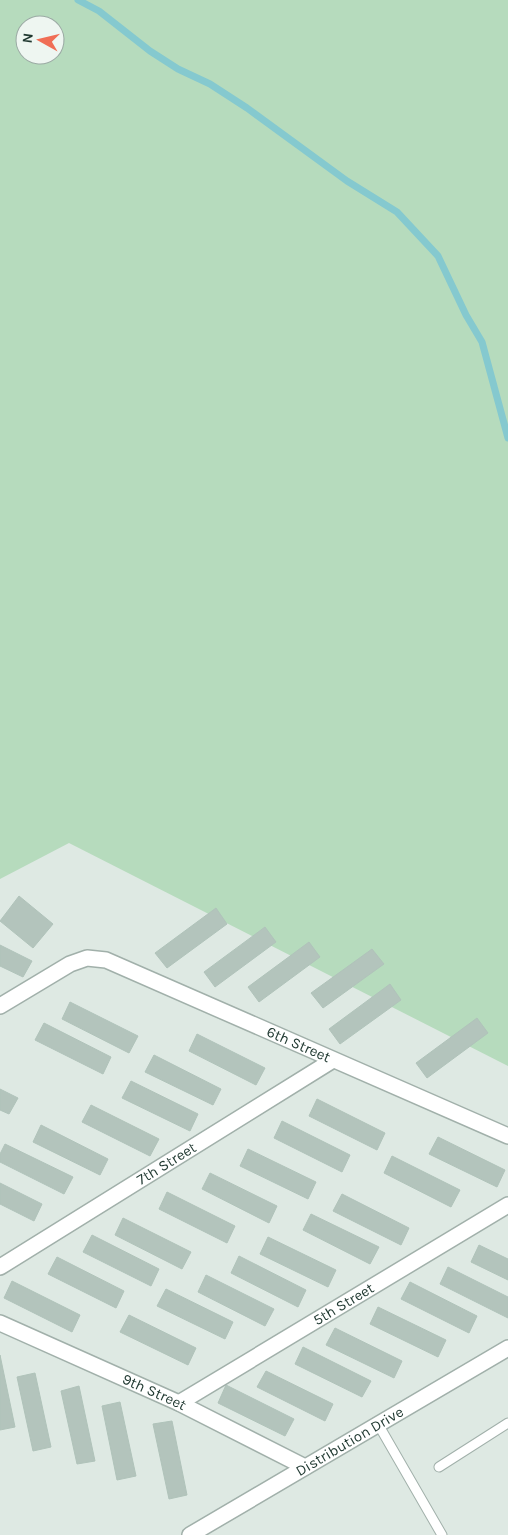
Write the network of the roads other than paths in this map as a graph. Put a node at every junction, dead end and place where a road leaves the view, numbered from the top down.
1 (0, 1006) edge
2 (333, 1060) junction
3 (508, 1136) edge
4 (508, 1204) edge
5 (0, 1267) edge
6 (0, 1324) edge
7 (508, 1348) edge
8 (179, 1403) junction
9 (508, 1423) edge
10 (378, 1424) junction
11 (305, 1467) junction
12 (439, 1467) dead end
13 (190, 1535) edge
14 (442, 1535) edge

1 - 2 street, 6th Street
2 - 3 street, 6th Street
2 - 5 street, 7th Street
4 - 8 street, 5th Street
6 - 8 street, 9th Street
7 - 10 street, Distribution Drive
8 - 11 street, 9th Street
9 - 12 lane
10 - 11 street, Distribution Drive
10 - 14 lane
11 - 13 street, Distribution Drive

